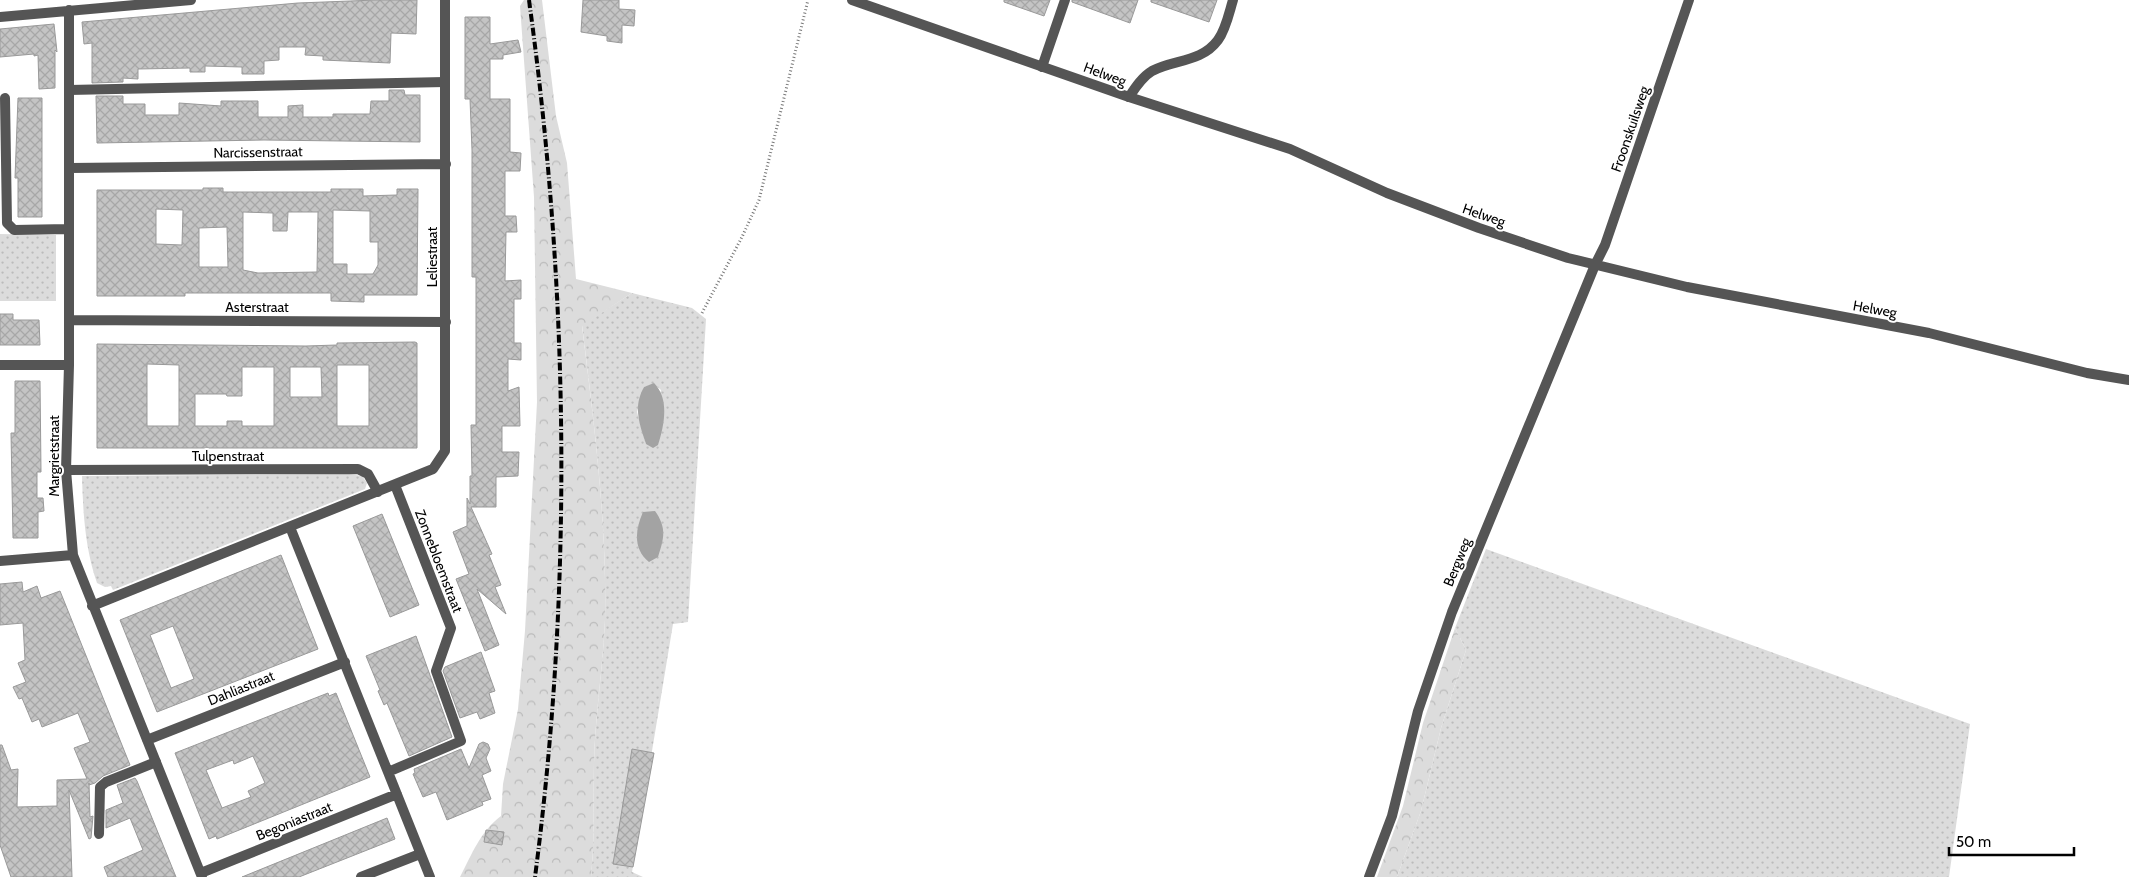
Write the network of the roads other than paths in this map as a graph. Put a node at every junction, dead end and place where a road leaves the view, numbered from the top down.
1 (191, 0) edge
2 (445, 0) edge
3 (852, 0) edge
4 (1065, 0) edge
5 (1233, 0) edge
6 (1689, 0) edge
7 (168, 1) edge
8 (69, 10) junction
9 (0, 17) edge
10 (1042, 67) junction
11 (446, 82) junction
12 (69, 90) junction
13 (1129, 97) junction
14 (5, 98) dead end
15 (446, 164) junction
16 (70, 168) junction
17 (68, 229) junction
18 (1595, 265) junction
19 (69, 320) junction
20 (446, 322) junction
21 (0, 365) edge
22 (69, 365) junction
23 (2129, 380) edge
24 (66, 470) junction
25 (396, 485) junction
26 (378, 492) junction
27 (290, 527) junction
28 (73, 555) junction
29 (0, 561) edge
30 (92, 606) junction
31 (344, 662) junction
32 (147, 740) junction
33 (156, 762) junction
34 (388, 772) junction
35 (397, 794) junction
36 (99, 834) dead end
37 (420, 854) junction
38 (202, 875) edge
39 (361, 877) edge
40 (430, 877) edge
41 (1369, 877) edge

1 - 7 street
2 - 11 street, Leliestraat
3 - 10 street, Helweg
4 - 10 street
5 - 13 street
6 - 18 street, Froonskuilsweg
7 - 8 street
8 - 9 street
8 - 12 street, Margrietstraat
10 - 13 street, Helweg
11 - 12 street
11 - 15 street, Leliestraat
12 - 16 street, Margrietstraat
13 - 18 street, Helweg
14 - 17 street
15 - 16 street, Narcissenstraat
15 - 20 street, Leliestraat
16 - 17 street, Margrietstraat
17 - 19 street, Margrietstraat
18 - 23 street, Helweg
18 - 41 street, Bergweg
19 - 20 street, Asterstraat
19 - 22 street, Margrietstraat
20 - 25 street, Leliestraat
21 - 22 street
22 - 24 street, Margrietstraat
24 - 26 street, Tulpenstraat
24 - 28 street, Margrietstraat
25 - 26 street
25 - 34 street, Zonnebloemstraat
26 - 27 street
27 - 30 street
27 - 31 street
28 - 29 street
28 - 30 street, Margrietstraat
30 - 32 street, Margrietstraat
31 - 32 street, Dahliastraat
31 - 34 street
32 - 33 street, Margrietstraat
33 - 36 street
33 - 38 street, Margrietstraat
34 - 35 street
35 - 37 street
35 - 38 street, Begoniastraat
37 - 39 street
37 - 40 street

